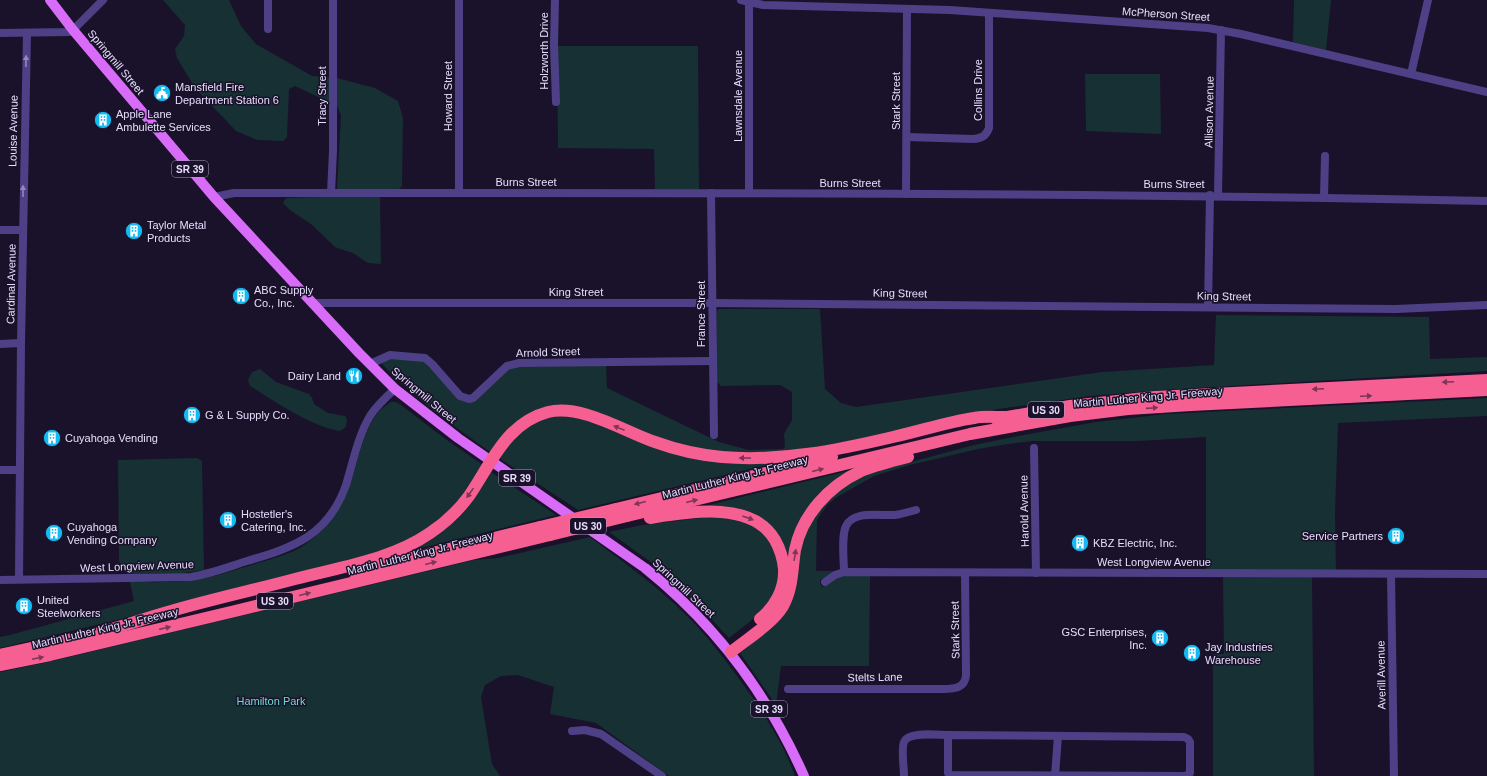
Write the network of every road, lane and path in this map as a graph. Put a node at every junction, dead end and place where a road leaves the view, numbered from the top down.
1 (50, 0) edge
2 (103, 0) edge
3 (268, 0) edge
4 (333, 0) edge
5 (459, 0) edge
6 (555, 0) edge
7 (1428, 0) edge
8 (747, 1) edge
9 (907, 9) junction
10 (990, 13) junction
11 (268, 29) dead end
12 (73, 30) junction
13 (1221, 30) junction
14 (0, 33) edge
15 (27, 33) junction
16 (1411, 74) junction
17 (1487, 92) edge
18 (556, 102) dead end
19 (907, 137) junction
20 (1325, 156) dead end
21 (331, 193) junction
22 (458, 193) junction
23 (711, 193) junction
24 (749, 193) junction
25 (906, 194) junction
26 (1214, 195) junction
27 (214, 197) junction
28 (1324, 197) junction
29 (1487, 201) edge
30 (0, 230) edge
31 (23, 230) junction
32 (312, 303) junction
33 (712, 303) junction
34 (1487, 305) edge
35 (1208, 306) junction
36 (21, 343) junction
37 (0, 344) edge
38 (712, 361) junction
39 (370, 364) junction
40 (1487, 380) edge
41 (395, 389) junction
42 (1487, 390) edge
43 (1128, 409) junction
44 (1004, 417) junction
45 (714, 436) dead end
46 (1034, 448) dead end
47 (491, 460) junction
48 (0, 470) edge
49 (20, 470) junction
50 (916, 510) dead end
51 (629, 519) junction
52 (844, 572) junction
53 (965, 573) junction
54 (1036, 573) junction
55 (1391, 574) junction
56 (1487, 574) edge
57 (0, 580) edge
58 (19, 580) junction
59 (825, 582) dead end
60 (105, 631) junction
61 (729, 649) junction
62 (0, 655) edge
63 (0, 665) edge
64 (962, 685) joint
65 (788, 689) dead end
66 (572, 731) dead end
67 (948, 735) junction
68 (1058, 736) junction
69 (662, 776) edge
70 (804, 776) edge
71 (904, 776) edge
72 (1055, 776) edge
73 (1394, 776) edge

1 - 12 main road, Springmill Street / SR 39
2 - 12 street
3 - 11 street
4 - 21 street, Tracy Street
5 - 22 street, Howard Street
6 - 18 street, Holzworth Drive
7 - 16 street
8 - 9 street, McPherson Street
8 - 24 street, Lawnsdale Avenue
9 - 10 street, McPherson Street
9 - 19 street, Stark Street
10 - 13 street, McPherson Street
10 - 19 street, Collins Drive
12 - 15 street
12 - 27 main road, Springmill Street / SR 39
13 - 16 street, McPherson Street
13 - 26 street, Allison Avenue
14 - 15 street
31 -> 15 street, Louise Avenue
16 - 17 street, McPherson Street
19 - 25 street, Stark Street
20 - 28 street
21 - 22 street, Burns Street
21 - 27 street, Burns Street
22 - 23 street, Burns Street
23 - 24 street, Burns Street
23 - 33 street, France Street
24 - 25 street, Burns Street
25 - 26 street, Burns Street
26 - 28 street, Burns Street
26 - 35 street, Allison Avenue
27 - 32 main road, Springmill Street / SR 39
28 - 29 street, Burns Street
30 - 31 street
31 - 36 street, Cardinal Avenue
32 - 33 street, King Street
32 - 39 main road, Springmill Street / SR 39
33 - 35 street, King Street
33 - 38 street, France Street
34 - 35 street, King Street
36 - 37 street
36 - 49 street, Cardinal Avenue
38 - 39 street, Arnold Street
38 - 45 street, France Street
39 - 41 main road, Springmill Street / SR 39
40 -> 44 highway, Martin Luther King Jr. Freeway / US 30
41 - 47 main road, Springmill Street / SR 39
41 - 58 street, West Longview Avenue
43 -> 42 highway, Martin Luther King Jr. Freeway / US 30
51 -> 43 highway, Martin Luther King Jr. Freeway / US 30
61 -> 43 highway
44 -> 47 highway
44 -> 60 highway, Martin Luther King Jr. Freeway / US 30, bridge
46 - 54 street, Harold Avenue
47 -> 60 highway
47 - 61 main road, Springmill Street / SR 39
48 - 49 street
49 - 58 street, Cardinal Avenue
50 - 52 street
51 -> 61 highway
63 -> 51 highway, Martin Luther King Jr. Freeway / US 30, bridge
52 - 53 street, West Longview Avenue
52 - 59 street, West Longview Avenue
53 - 54 street, West Longview Avenue
53 - 64 street, Stark Street
54 - 55 street, West Longview Avenue
55 - 56 street, West Longview Avenue
55 - 73 street, Averill Avenue
57 - 58 street, West Longview Avenue
60 - 62 highway, Martin Luther King Jr. Freeway / US 30
61 - 70 main road, Springmill Street / SR 39
64 - 65 street, Stelts Lane
66 - 69 street
67 - 68 street
67 - 71 street
67 - 72 street
68 - 72 street
68 - 72 street

